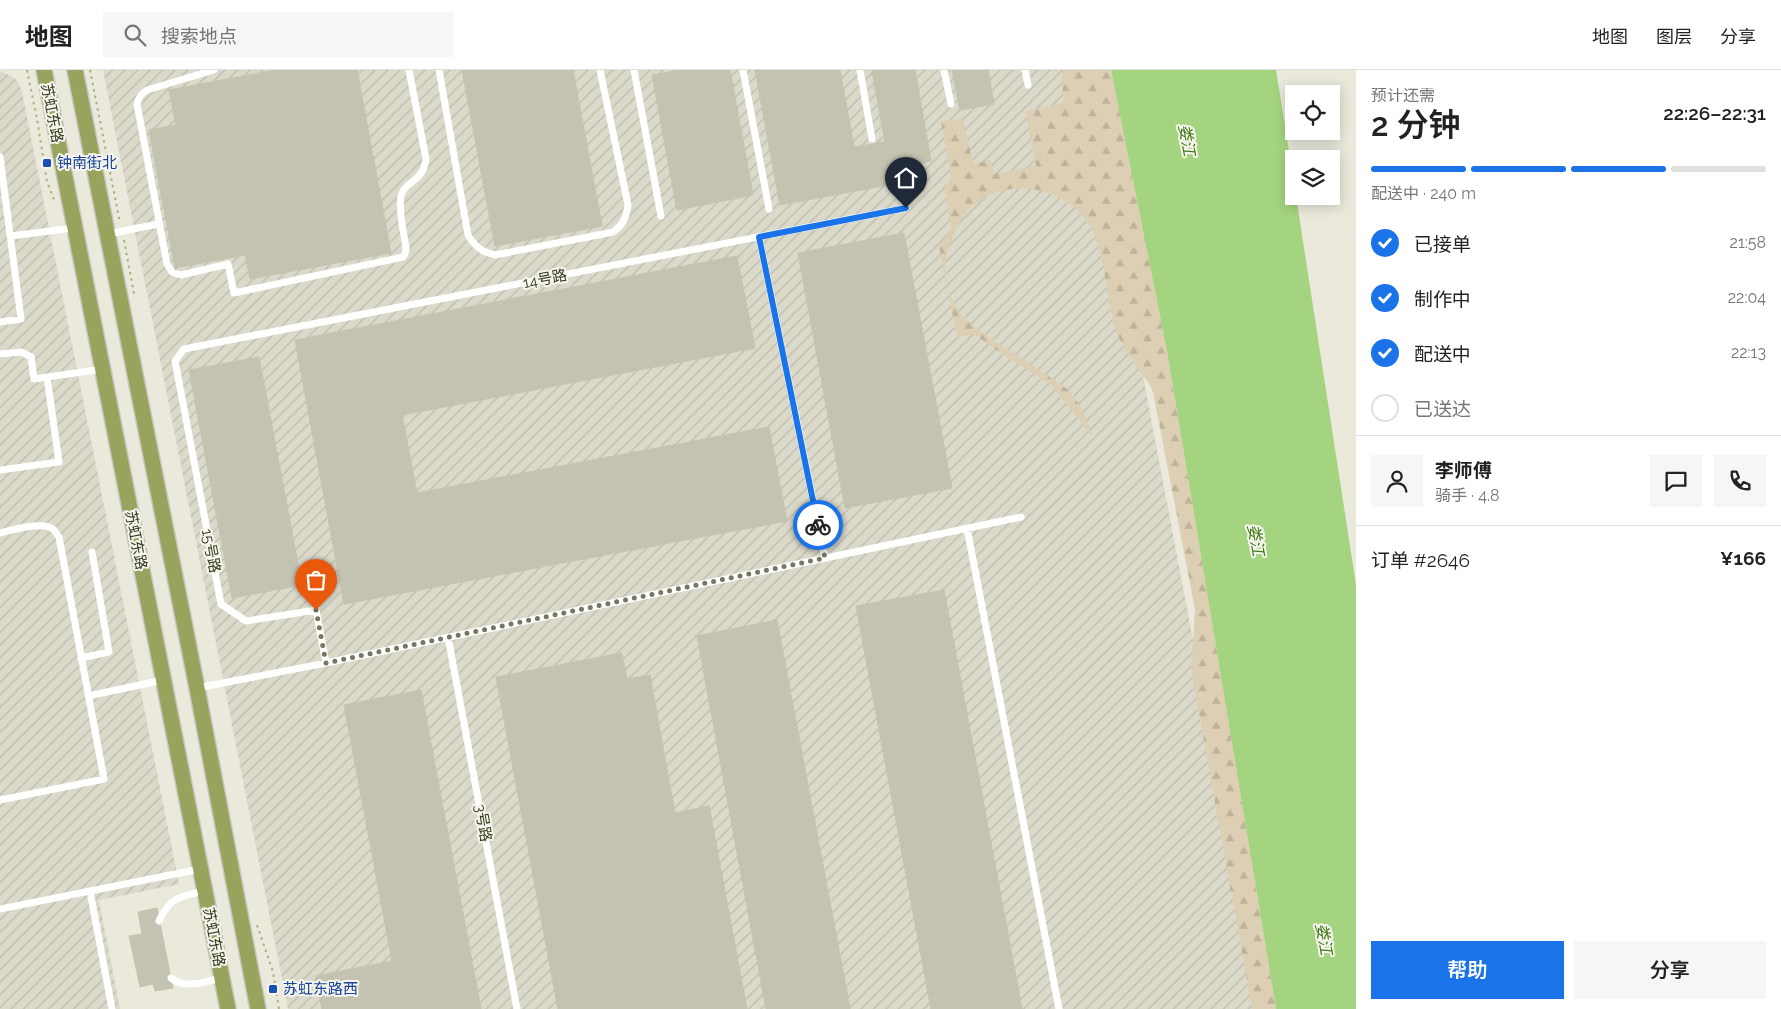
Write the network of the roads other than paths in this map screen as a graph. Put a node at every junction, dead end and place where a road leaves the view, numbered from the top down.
1 (44, 70) edge
2 (75, 70) edge
3 (214, 70) edge
4 (409, 70) edge
5 (439, 70) edge
6 (600, 70) edge
7 (634, 70) edge
8 (743, 70) edge
9 (860, 70) edge
10 (944, 70) edge
11 (1025, 70) edge
12 (1028, 85) dead end
13 (950, 104) dead end
14 (872, 139) dead end
15 (0, 156) edge
16 (906, 208) dead end
17 (769, 209) dead end
18 (661, 216) dead end
19 (158, 224) junction
20 (74, 228) junction
21 (108, 234) junction
22 (11, 236) junction
23 (759, 237) junction
24 (0, 322) edge
25 (184, 349) joint
26 (0, 354) edge
27 (102, 369) junction
28 (47, 377) junction
29 (0, 470) edge
30 (1021, 517) dead end
31 (967, 528) junction
32 (0, 533) edge
33 (92, 552) dead end
34 (825, 558) junction
35 (448, 637) junction
36 (81, 658) junction
37 (326, 663) junction
38 (163, 680) junction
39 (197, 688) junction
40 (88, 696) junction
41 (0, 800) edge
42 (201, 869) junction
43 (205, 890) junction
44 (90, 891) junction
45 (0, 910) edge
46 (159, 921) dead end
47 (171, 978) dead end
48 (222, 978) junction
49 (112, 1009) edge
50 (228, 1009) edge
51 (258, 1009) edge
52 (517, 1009) edge
53 (1059, 1009) edge

1 - 20 main road, 苏虹东路
2 - 21 main road, 苏虹东路
3 - 19 lane
4 - 19 lane
5 - 6 lane
7 - 18 lane
8 - 17 lane
9 - 14 lane
10 - 13 lane
11 - 12 lane
15 - 22 lane
16 - 23 lane, 14号路
19 - 21 lane
20 - 22 lane
20 - 27 main road, 苏虹东路
21 - 39 main road, 苏虹东路
22 - 24 lane
23 - 25 lane, 14号路
23 - 34 lane
25 - 37 lane, 15号路
26 - 28 lane
27 - 28 lane
27 - 38 main road, 苏虹东路
28 - 29 lane
30 - 31 lane
31 - 34 lane
31 - 53 lane
32 - 36 lane
33 - 36 lane
34 - 35 lane
35 - 37 lane
35 - 52 lane, 3号路
36 - 40 lane
37 - 39 lane
38 - 40 lane
38 - 42 main road, 苏虹东路
39 - 51 main road, 苏虹东路
40 - 41 lane
42 - 43 main road, 苏虹东路
42 - 44 lane
43 - 46 lane
43 - 48 main road, 苏虹东路
44 - 45 lane
44 - 49 lane
47 - 48 lane
48 - 50 main road, 苏虹东路

